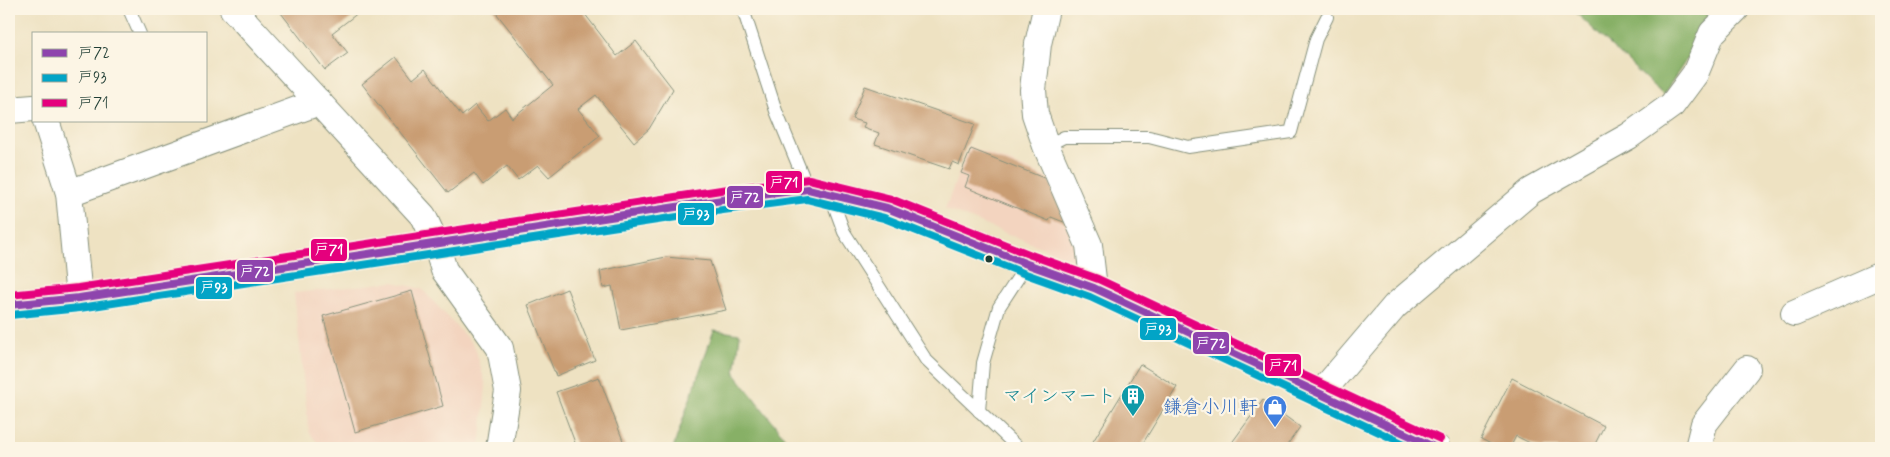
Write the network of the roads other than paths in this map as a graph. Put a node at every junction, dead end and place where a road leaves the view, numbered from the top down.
1 (129, 9) edge
2 (233, 9) edge
3 (742, 9) edge
4 (1046, 9) edge
5 (1736, 9) edge
6 (1328, 17) dead end
7 (139, 32) edge
8 (319, 102) junction
9 (32, 108) edge
10 (9, 110) edge
11 (46, 122) edge
12 (1046, 146) junction
13 (819, 192) junction
14 (69, 193) junction
15 (436, 244) junction
16 (1027, 264) junction
17 (1881, 275) edge
18 (1094, 288) junction
19 (79, 298) junction
20 (9, 305) edge
21 (1794, 314) dead end
22 (1747, 369) dead end
23 (1320, 394) junction
24 (979, 411) junction
25 (499, 448) edge
26 (1018, 448) edge
27 (1436, 448) edge
28 (1698, 448) edge

1 - 7 lane
2 - 8 street
3 - 13 lane
4 - 12 street
5 - 23 street
6 - 12 lane
8 - 14 street
8 - 15 street
9 - 10 street
11 - 14 street
12 - 18 street
13 - 15 street
13 - 16 street
13 - 24 lane
14 - 19 street
15 - 19 street
15 - 25 street
16 - 18 street
16 - 24 lane
17 - 21 street
18 - 23 street
19 - 20 street
22 - 28 street
23 - 27 street
24 - 26 lane

